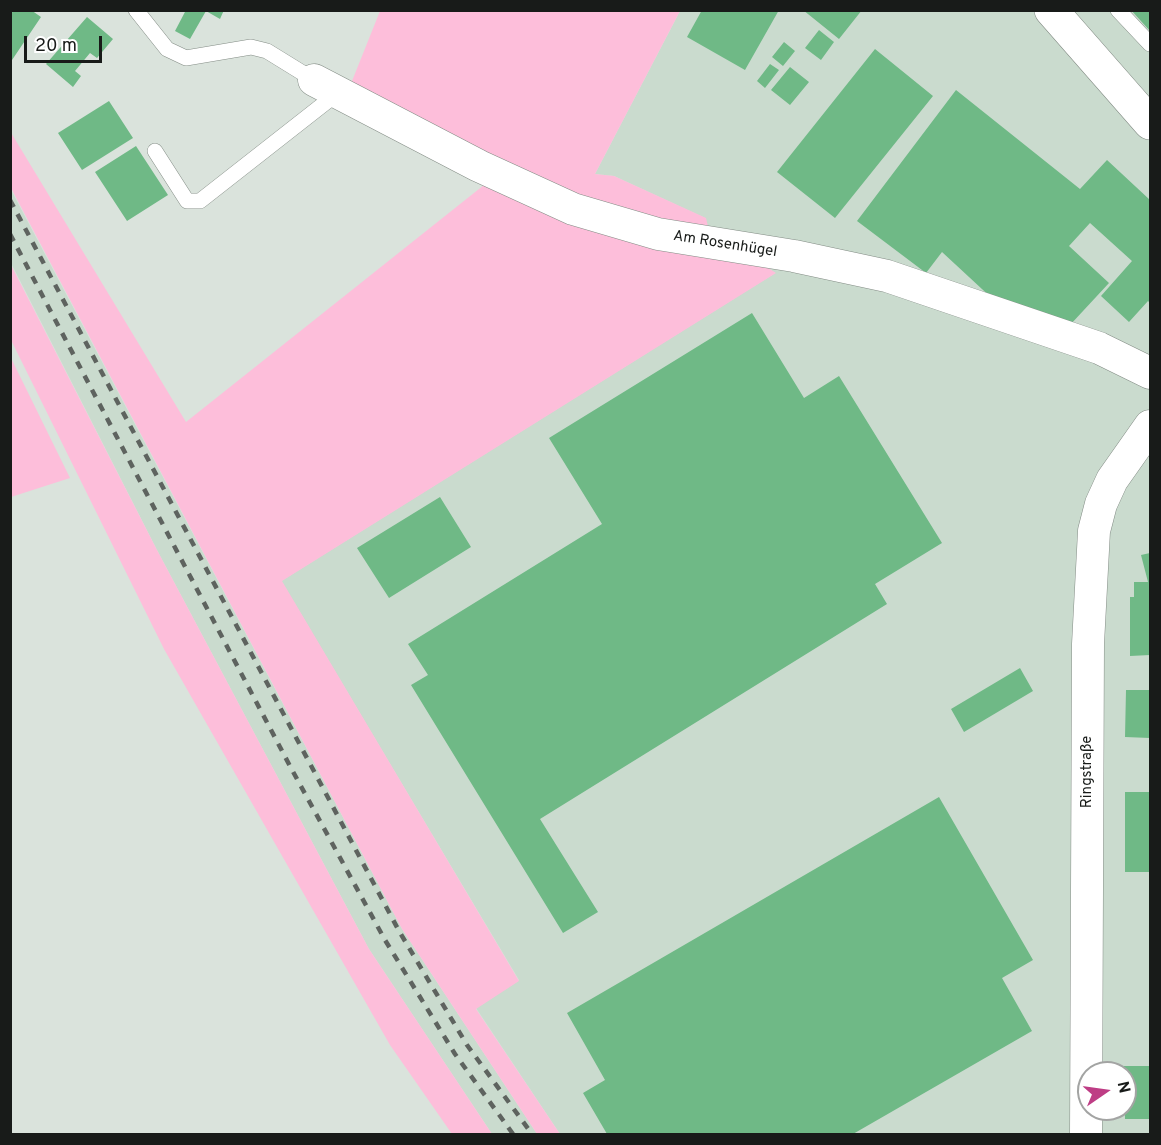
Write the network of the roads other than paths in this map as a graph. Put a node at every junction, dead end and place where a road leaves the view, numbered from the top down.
1 (136, 10) edge
2 (1051, 10) edge
3 (1118, 10) edge
4 (1150, 44) edge
5 (326, 86) junction
6 (1150, 123) edge
7 (155, 151) dead end
8 (1150, 373) edge
9 (1150, 426) edge
10 (1086, 1134) edge

1 - 5 lane
2 - 6 street
3 - 4 lane
5 - 7 lane
5 - 8 street, Am Rosenhügel
9 - 10 street, Ringstraße

